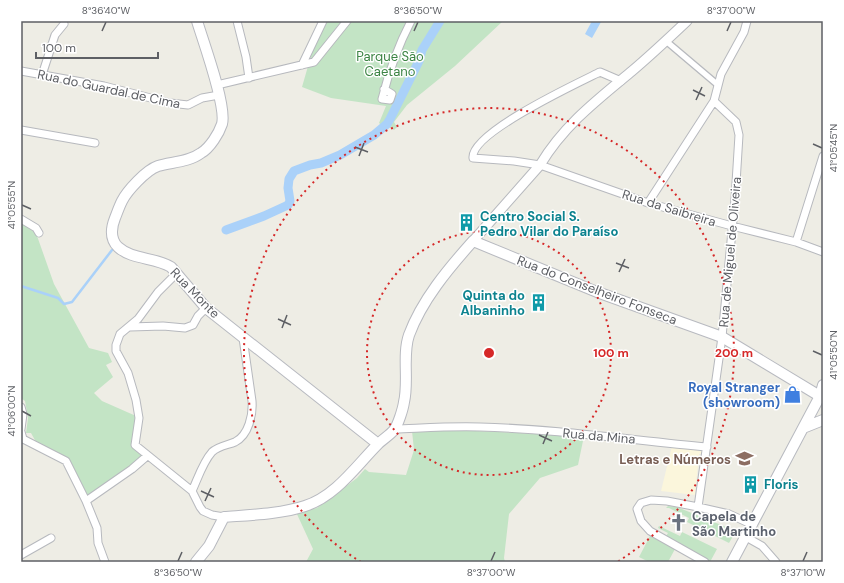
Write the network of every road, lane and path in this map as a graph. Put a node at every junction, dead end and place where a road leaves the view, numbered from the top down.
1 (196, 21) edge
2 (237, 21) edge
3 (323, 21) edge
4 (347, 21) edge
5 (411, 21) edge
6 (687, 21) edge
7 (747, 21) edge
8 (64, 24) dead end
9 (666, 41) junction
10 (302, 65) junction
11 (21, 71) edge
12 (42, 75) junction
13 (248, 78) junction
14 (621, 80) junction
15 (217, 85) junction
16 (718, 85) junction
17 (384, 89) dead end
18 (219, 96) junction
19 (714, 101) junction
20 (21, 130) edge
21 (95, 143) dead end
22 (823, 156) edge
23 (540, 165) junction
24 (648, 203) junction
25 (21, 219) edge
26 (732, 226) junction
27 (40, 233) dead end
28 (473, 241) junction
29 (796, 242) junction
30 (823, 252) edge
31 (177, 273) junction
32 (206, 308) junction
33 (130, 327) junction
34 (722, 337) junction
35 (243, 338) junction
36 (823, 385) edge
37 (821, 397) edge
38 (21, 407) edge
39 (823, 420) edge
40 (803, 428) junction
41 (21, 429) edge
42 (395, 429) junction
43 (21, 432) edge
44 (378, 444) junction
45 (707, 447) junction
46 (148, 456) junction
47 (192, 491) junction
48 (86, 501) junction
49 (698, 507) junction
50 (224, 517) junction
51 (753, 525) junction
52 (746, 537) junction
53 (50, 538) dead end
54 (21, 555) edge
55 (105, 562) edge
56 (196, 562) edge
57 (705, 562) edge
58 (732, 562) edge
59 (776, 562) edge

1 - 15 main road, Rua Monte
2 - 13 street
3 - 10 street
4 - 10 street
5 - 17 street
6 - 9 street
7 - 16 street
8 - 12 street
9 - 14 street
9 - 16 street
10 - 13 street
11 - 12 street, Rua do Guardal de Cima
12 - 18 street, Rua do Guardal de Cima
13 - 15 street
14 - 23 street
14 - 23 street, Rua da Saibreira
15 - 18 main road, Rua Monte
16 - 19 street
18 - 31 main road, Rua Monte
19 - 24 street
19 - 26 street, Rua de Miguel de Oliveira
20 - 21 street
22 - 29 street
23 - 24 street, Rua da Saibreira
23 - 28 street
24 - 26 street, Rua da Saibreira
25 - 27 street
26 - 29 street, Rua da Saibreira
26 - 34 street, Rua de Miguel de Oliveira
28 - 34 main road, Rua do Conselheiro Fonseca
28 - 42 main road
29 - 30 street, Rua da Saibreira
31 - 32 main road, Rua Monte
31 - 33 street
32 - 33 street
32 - 35 main road, Rua Monte
33 - 46 street
34 - 37 main road, Rua do Conselheiro Fonseca
34 - 45 street, Rua de Miguel de Oliveira
35 - 44 main road, Rua Monte
35 - 47 street
36 - 37 main road
37 - 40 main road
38 - 41 street
39 - 40 main road
40 - 51 main road
42 - 44 main road
42 - 45 street, Rua da Mina
43 - 48 street
44 - 50 main road
45 - 49 street, Rua de Miguel de Oliveira
46 - 47 street
46 - 48 street
47 - 50 street
48 - 55 street
49 - 51 street
49 - 57 street
50 - 56 main road
51 - 52 main road
52 - 58 main road
52 - 59 street
53 - 54 street

